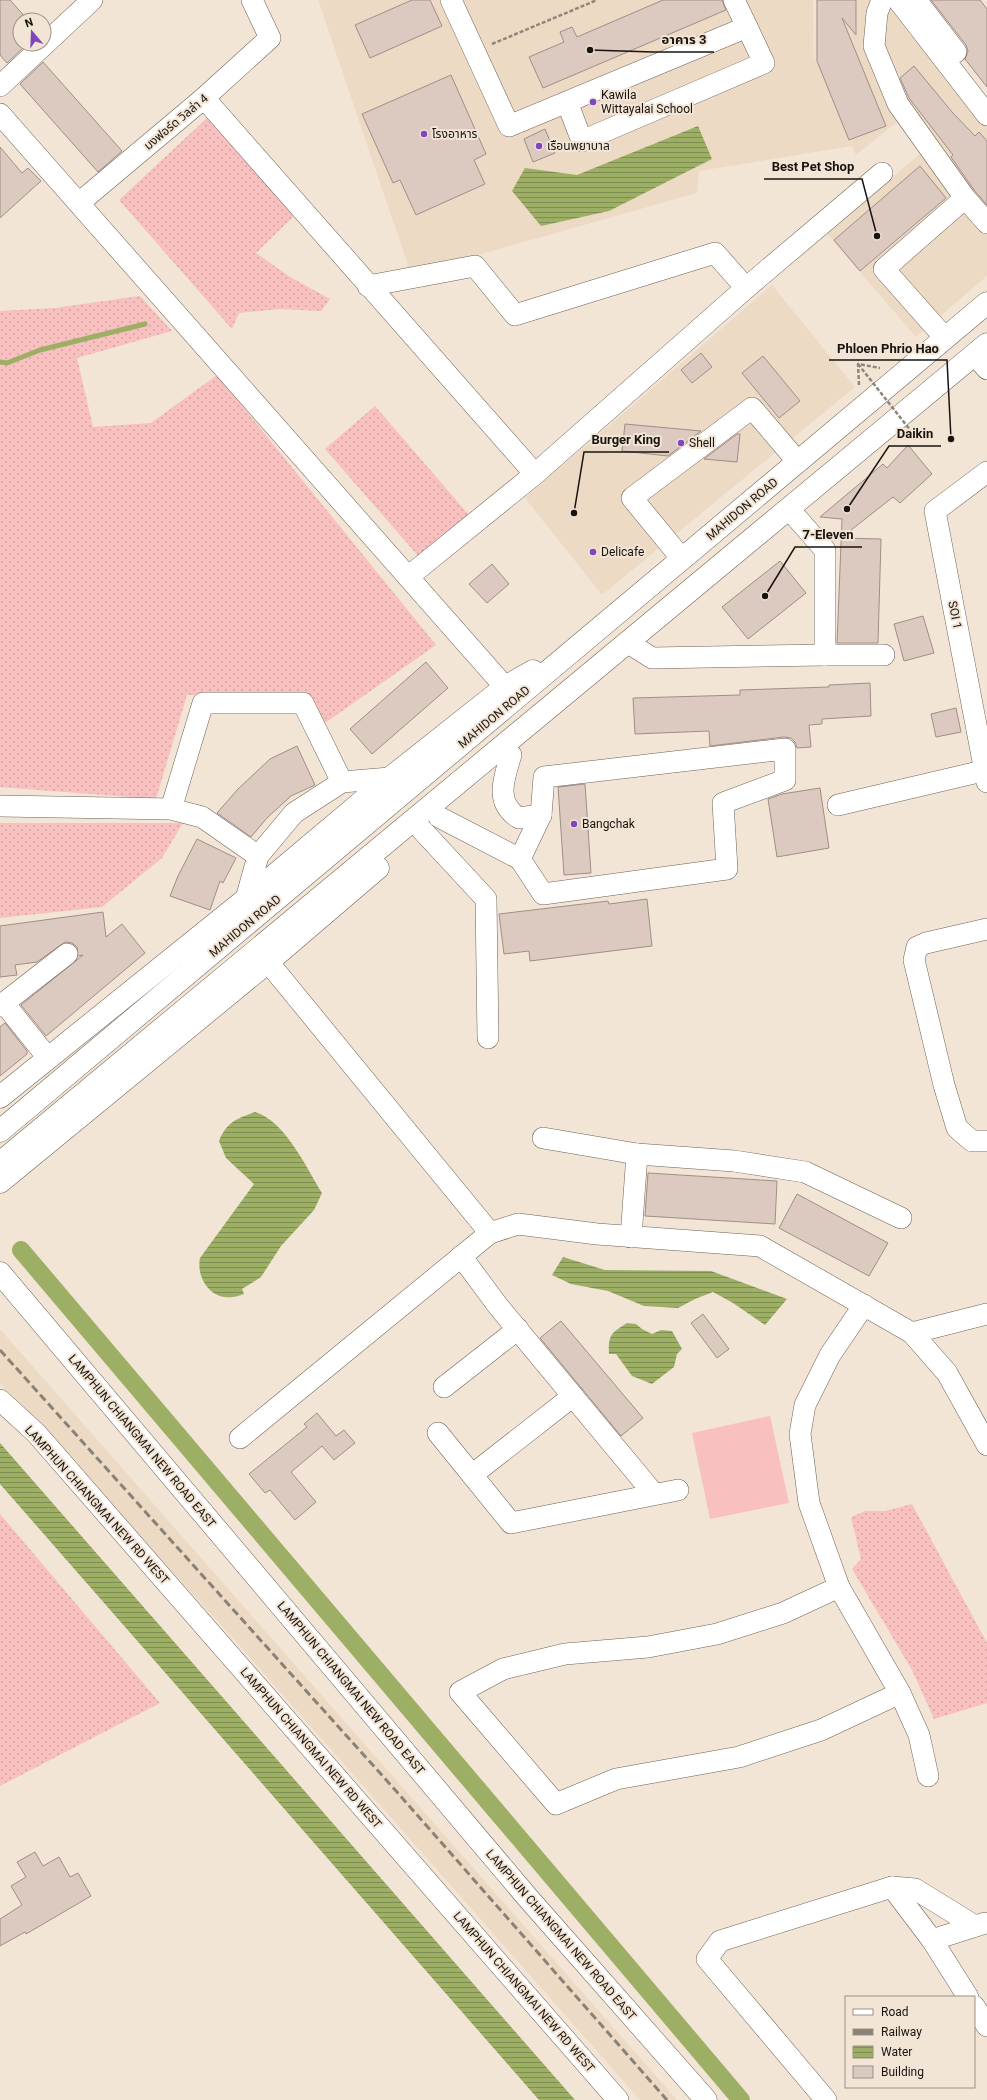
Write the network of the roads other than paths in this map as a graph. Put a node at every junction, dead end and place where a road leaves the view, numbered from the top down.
1 (92, 0) edge
2 (252, 0) edge
3 (451, 0) edge
4 (734, 0) edge
5 (882, 0) edge
6 (898, 0) edge
7 (916, 0) edge
8 (747, 27) junction
9 (0, 86) edge
10 (987, 93) edge
11 (204, 98) junction
12 (567, 102) junction
13 (0, 114) edge
14 (987, 115) edge
15 (882, 173) dead end
16 (965, 198) junction
17 (79, 203) junction
18 (987, 223) edge
19 (368, 286) junction
20 (746, 288) junction
21 (987, 303) edge
22 (945, 338) junction
23 (983, 356) edge
24 (798, 462) junction
25 (987, 472) edge
26 (535, 474) junction
27 (788, 508) junction
28 (682, 559) junction
29 (408, 577) junction
30 (627, 642) junction
31 (582, 643) junction
32 (825, 655) junction
33 (884, 656) dead end
34 (594, 671) junction
35 (505, 687) junction
36 (511, 755) junction
37 (986, 774) edge
38 (390, 778) junction
39 (342, 782) junction
40 (838, 805) dead end
41 (0, 806) edge
42 (171, 809) junction
43 (541, 815) junction
44 (430, 824) junction
45 (258, 856) junction
46 (520, 859) junction
47 (246, 899) junction
48 (987, 929) edge
49 (67, 954) dead end
50 (268, 962) junction
51 (2, 1005) edge
52 (488, 1038) dead end
53 (48, 1058) junction
54 (0, 1097) edge
55 (0, 1131) edge
56 (543, 1138) dead end
57 (987, 1141) edge
58 (637, 1154) junction
59 (0, 1163) edge
60 (0, 1182) edge
61 (901, 1218) dead end
62 (490, 1233) junction
63 (631, 1237) junction
64 (461, 1256) junction
65 (0, 1273) edge
66 (864, 1305) junction
67 (987, 1314) edge
68 (518, 1329) junction
69 (912, 1334) junction
70 (444, 1387) dead end
71 (573, 1396) junction
72 (0, 1400) edge
73 (438, 1433) dead end
74 (240, 1438) dead end
75 (987, 1445) edge
76 (472, 1475) junction
77 (678, 1490) dead end
78 (654, 1494) junction
79 (840, 1587) junction
80 (900, 1693) junction
81 (928, 1776) dead end
82 (892, 1887) junction
83 (981, 1924) edge
84 (932, 1940) junction
85 (967, 1996) edge
86 (975, 2008) edge
87 (987, 2026) edge
88 (618, 2100) edge
89 (706, 2100) edge
90 (826, 2100) edge

1 - 9 street
2 - 11 street, มงฟอร์ด วิลล่า 4
3 - 12 street
4 - 8 street
5 - 16 street
6 - 14 street
7 - 10 street
8 - 12 street
8 - 12 street
11 - 17 street, มงฟอร์ด วิลล่า 4
11 - 19 street
13 - 17 street
15 - 20 street
16 - 18 street
16 - 22 street
17 - 29 street
19 - 20 street
19 - 26 street
20 - 26 street
21 - 22 main road, MAHIDON ROAD
22 - 24 main road, MAHIDON ROAD
23 - 27 main road, MAHIDON ROAD
24 - 28 main road, MAHIDON ROAD
24 - 28 street
25 - 37 street, SOI 1
26 - 29 street
27 - 30 main road, MAHIDON ROAD
27 - 32 street
28 - 31 main road, MAHIDON ROAD
29 - 35 street
30 - 32 street
30 - 34 main road, MAHIDON ROAD
31 - 35 main road
31 - 55 main road, MAHIDON ROAD
32 - 33 street
34 - 36 main road
34 - 59 main road, MAHIDON ROAD
35 - 38 main road
36 - 43 street
36 - 44 main road
37 - 40 street
38 - 39 street
38 - 47 main road
39 - 42 street
39 - 45 street
41 - 42 street
42 - 45 street
43 - 46 street
43 - 46 street
44 - 46 street
44 - 50 main road
44 - 52 street
45 - 47 street
47 - 53 main road
48 - 57 street
49 - 51 street
50 - 60 main road
50 - 62 street
51 - 53 street
53 - 54 main road
56 - 58 street
58 - 61 street
58 - 63 street
62 - 63 street
62 - 64 street
63 - 66 street
64 - 68 street
64 - 74 street
65 - 89 main road, LAMPHUN CHIANGMAI NEW ROAD EAST
66 - 69 street
66 - 79 street
67 - 69 street
68 - 70 street
68 - 71 street
69 - 75 street
71 - 76 street
71 - 78 street
72 - 88 street, LAMPHUN CHIANGMAI NEW RD WEST
73 - 76 street
76 - 78 street
77 - 78 street
79 - 80 street
79 - 80 street
80 - 81 street
82 - 83 street
82 - 84 street
82 - 90 street
83 - 84 street
84 - 85 street
86 - 87 street

